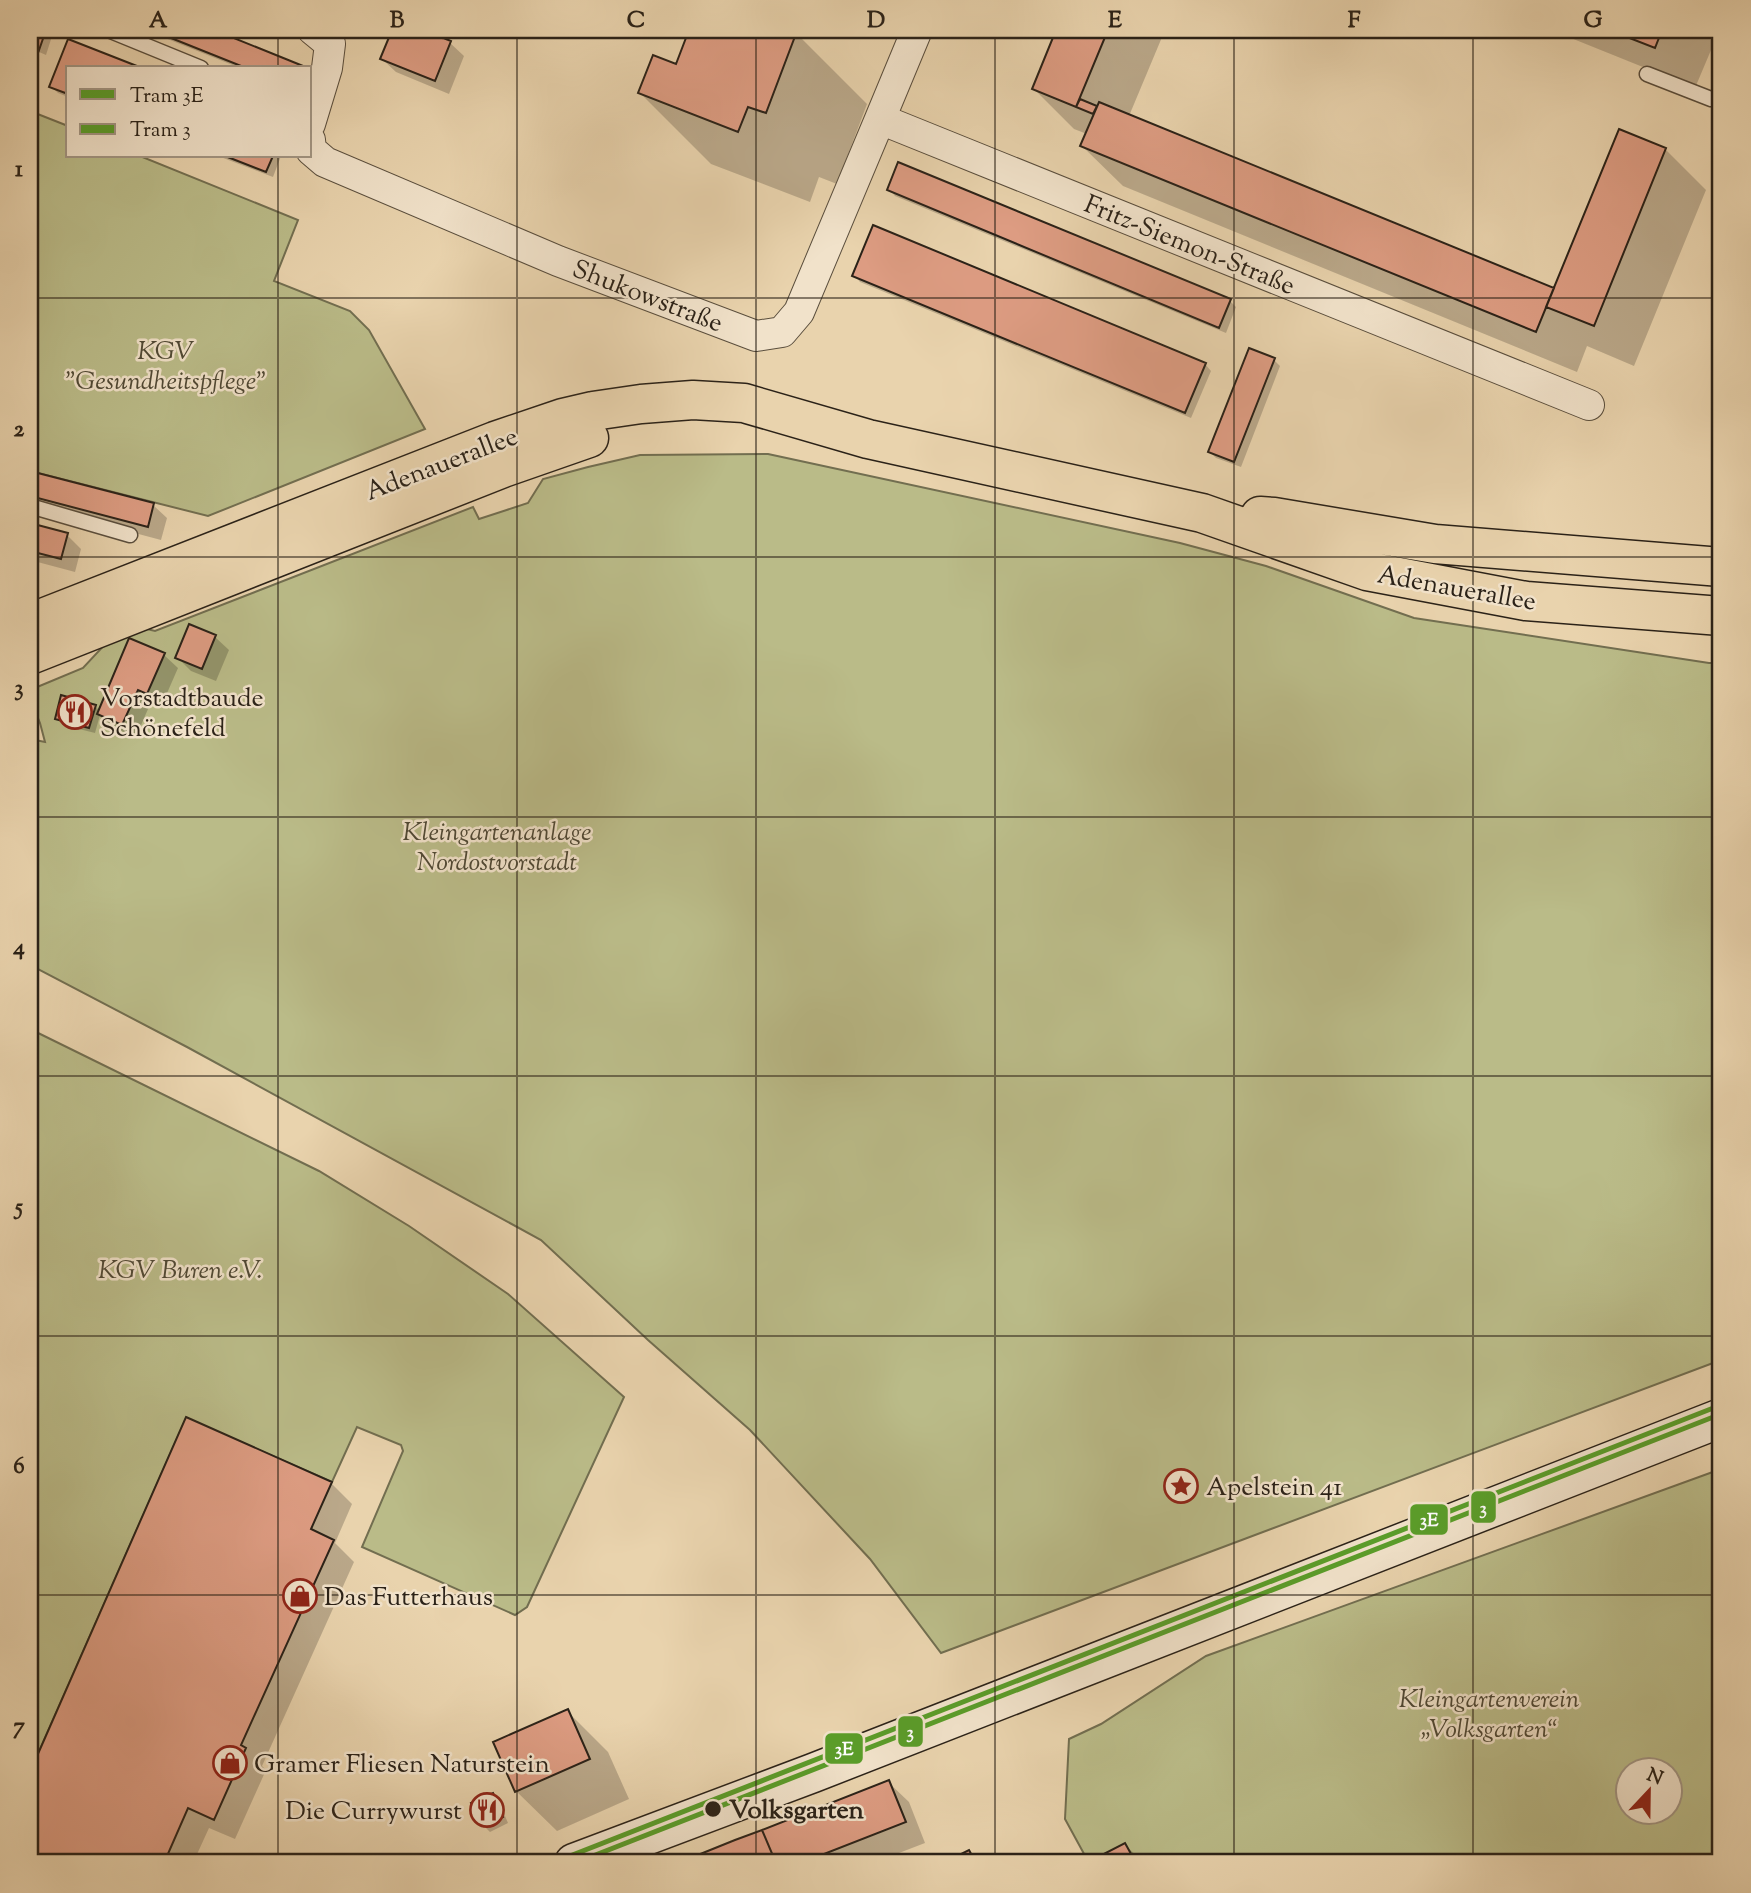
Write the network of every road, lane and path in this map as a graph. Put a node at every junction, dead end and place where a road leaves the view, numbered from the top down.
1 (108, 30) edge
2 (313, 30) edge
3 (917, 30) edge
4 (196, 66) edge
5 (1647, 74) dead end
6 (1711, 99) dead end
7 (312, 117) edge
8 (880, 119) junction
9 (312, 151) edge
10 (1589, 405) dead end
11 (869, 439) junction
12 (30, 506) edge
13 (1202, 513) junction
14 (130, 536) dead end
15 (1721, 567) edge
16 (1721, 616) edge
17 (30, 623) edge
18 (30, 655) edge
19 (1721, 1418) edge
20 (574, 1863) edge

1 - 4 lane
2 - 7 street
3 - 8 street
5 - 6 lane
8 - 9 street, Shukowstraße
8 - 10 street, Fritz-Siemon-Straße
11 - 13 main road, Adenauerallee
11 - 17 main road, Adenauerallee
11 - 18 main road, Adenauerallee
12 - 14 lane
13 - 15 main road, Adenauerallee
13 - 16 main road, Adenauerallee
19 - 20 main road

